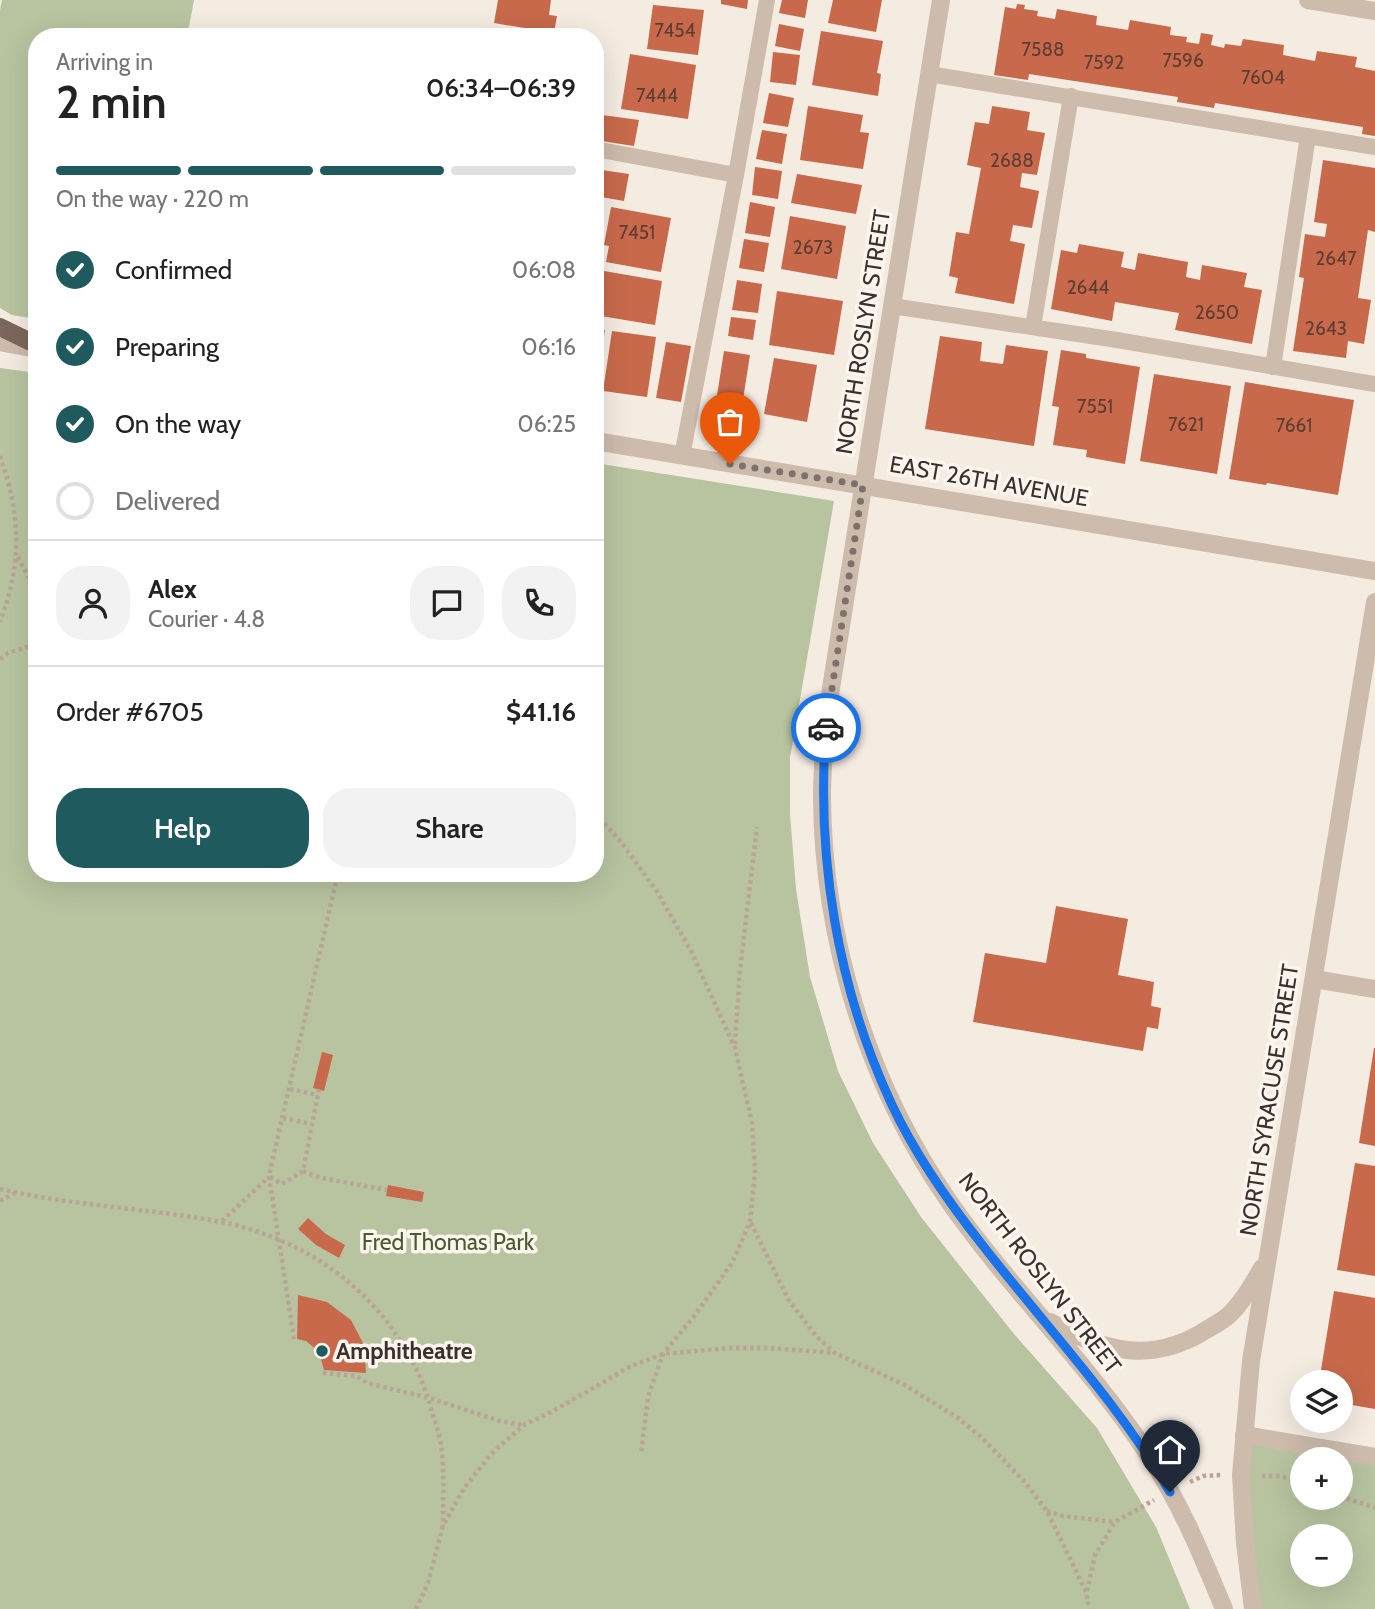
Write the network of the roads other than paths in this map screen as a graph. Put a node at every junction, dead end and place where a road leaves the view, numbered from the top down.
1 (767, 0) edge
2 (942, 0) edge
3 (1308, 0) edge
4 (1375, 11) edge
5 (929, 74) junction
6 (1071, 96) junction
7 (1308, 136) junction
8 (1375, 147) edge
9 (604, 151) edge
10 (736, 175) junction
11 (892, 306) junction
12 (0, 327) edge
13 (1033, 327) junction
14 (0, 342) edge
15 (28, 342) edge
16 (28, 346) edge
17 (1273, 367) junction
18 (1375, 384) edge
19 (604, 443) edge
20 (682, 456) junction
21 (863, 485) junction
22 (1375, 571) edge
23 (1375, 602) edge
24 (1314, 979) junction
25 (1375, 989) edge
26 (1267, 1259) junction
27 (1041, 1317) junction
28 (1244, 1436) junction
29 (1375, 1457) edge
30 (1224, 1609) edge
31 (1253, 1609) edge

1 - 10 lane
2 - 5 street, NORTH ROSLYN STREET
3 - 4 street
5 - 6 lane
5 - 11 street, NORTH ROSLYN STREET
6 - 7 lane
6 - 13 lane
7 - 8 lane
7 - 17 lane
9 - 10 lane
10 - 20 lane
11 - 13 lane
11 - 21 street, NORTH ROSLYN STREET
12 - 15 main road
13 - 17 lane
14 - 16 street
17 - 18 lane
19 - 20 street, EAST 26TH AVENUE
20 - 21 street, EAST 26TH AVENUE
21 - 22 street, EAST 26TH AVENUE
21 - 27 street, NORTH ROSLYN STREET
23 - 24 street, NORTH SYRACUSE STREET
24 - 25 street
24 - 26 street, NORTH SYRACUSE STREET
26 - 27 street
26 - 28 street, NORTH SYRACUSE STREET
27 - 30 street, NORTH ROSLYN STREET
28 - 29 street
28 - 31 street, NORTH SYRACUSE STREET

